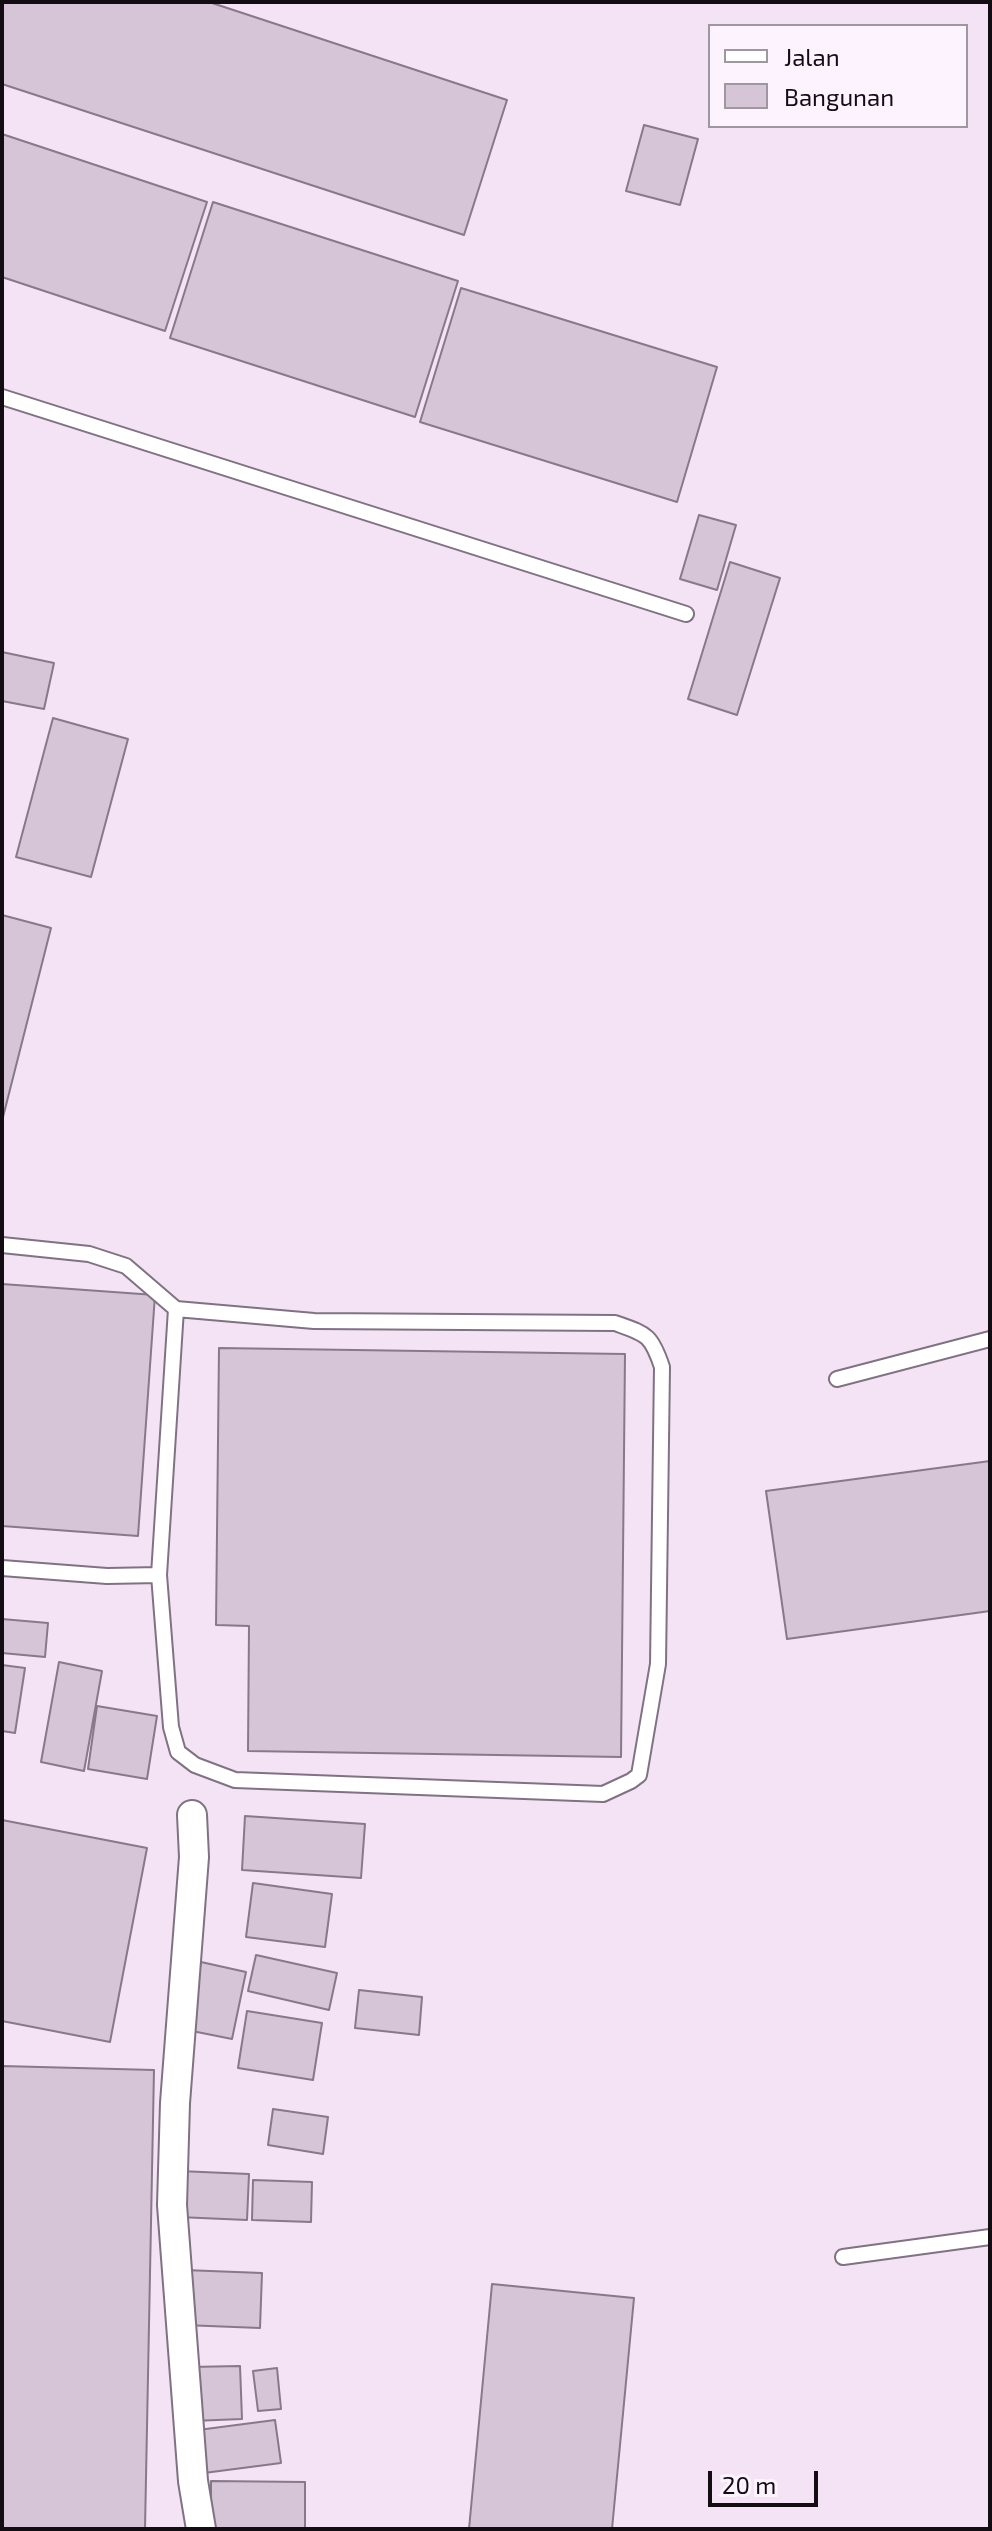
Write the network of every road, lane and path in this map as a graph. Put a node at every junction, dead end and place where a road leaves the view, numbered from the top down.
1 (2, 397) edge
2 (686, 614) dead end
3 (2, 1245) edge
4 (176, 1309) junction
5 (990, 1339) edge
6 (837, 1379) dead end
7 (2, 1568) edge
8 (159, 1575) junction
9 (192, 1815) dead end
10 (990, 2237) edge
11 (843, 2257) dead end
12 (201, 2529) edge

1 - 2 lane
3 - 4 lane
4 - 8 lane
4 - 8 lane
5 - 6 lane
7 - 8 lane
9 - 12 street
10 - 11 lane

